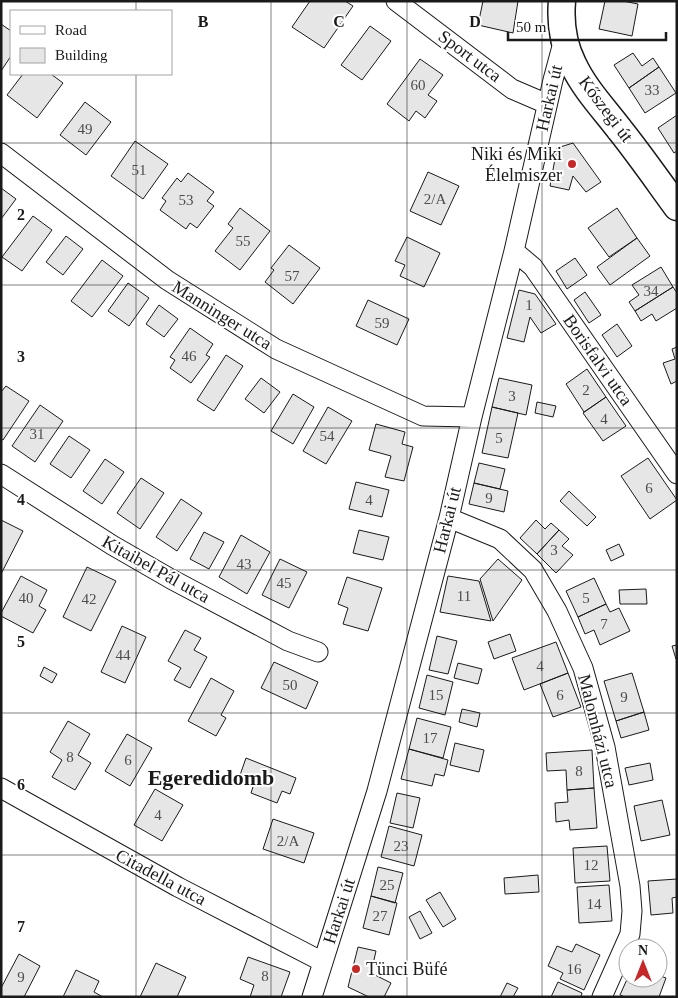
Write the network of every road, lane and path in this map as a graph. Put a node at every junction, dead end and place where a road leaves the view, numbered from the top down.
1 (396, 1) edge
2 (562, 1) edge
3 (564, 39) junction
4 (547, 104) junction
5 (1, 153) edge
6 (677, 207) edge
7 (514, 251) junction
8 (472, 417) junction
9 (1, 474) edge
10 (677, 474) edge
11 (449, 518) junction
12 (318, 652) dead end
13 (1, 788) edge
14 (323, 962) junction
15 (312, 997) edge
16 (602, 997) edge

1 - 4 street, Sport utca
2 - 3 main road, Kőszegi út
3 - 4 street, Harkai út
3 - 6 main road, Kőszegi út
4 - 7 street, Harkai út
5 - 8 street, Manninger utca
7 - 8 street, Harkai út
7 - 10 street, Borisfalvi utca
8 - 11 street, Harkai út
9 - 12 street, Kitaibel Pál utca
11 - 14 street, Harkai út
11 - 16 street, Malomházi utca
13 - 14 street, Citadella utca
14 - 15 street, Harkai út

